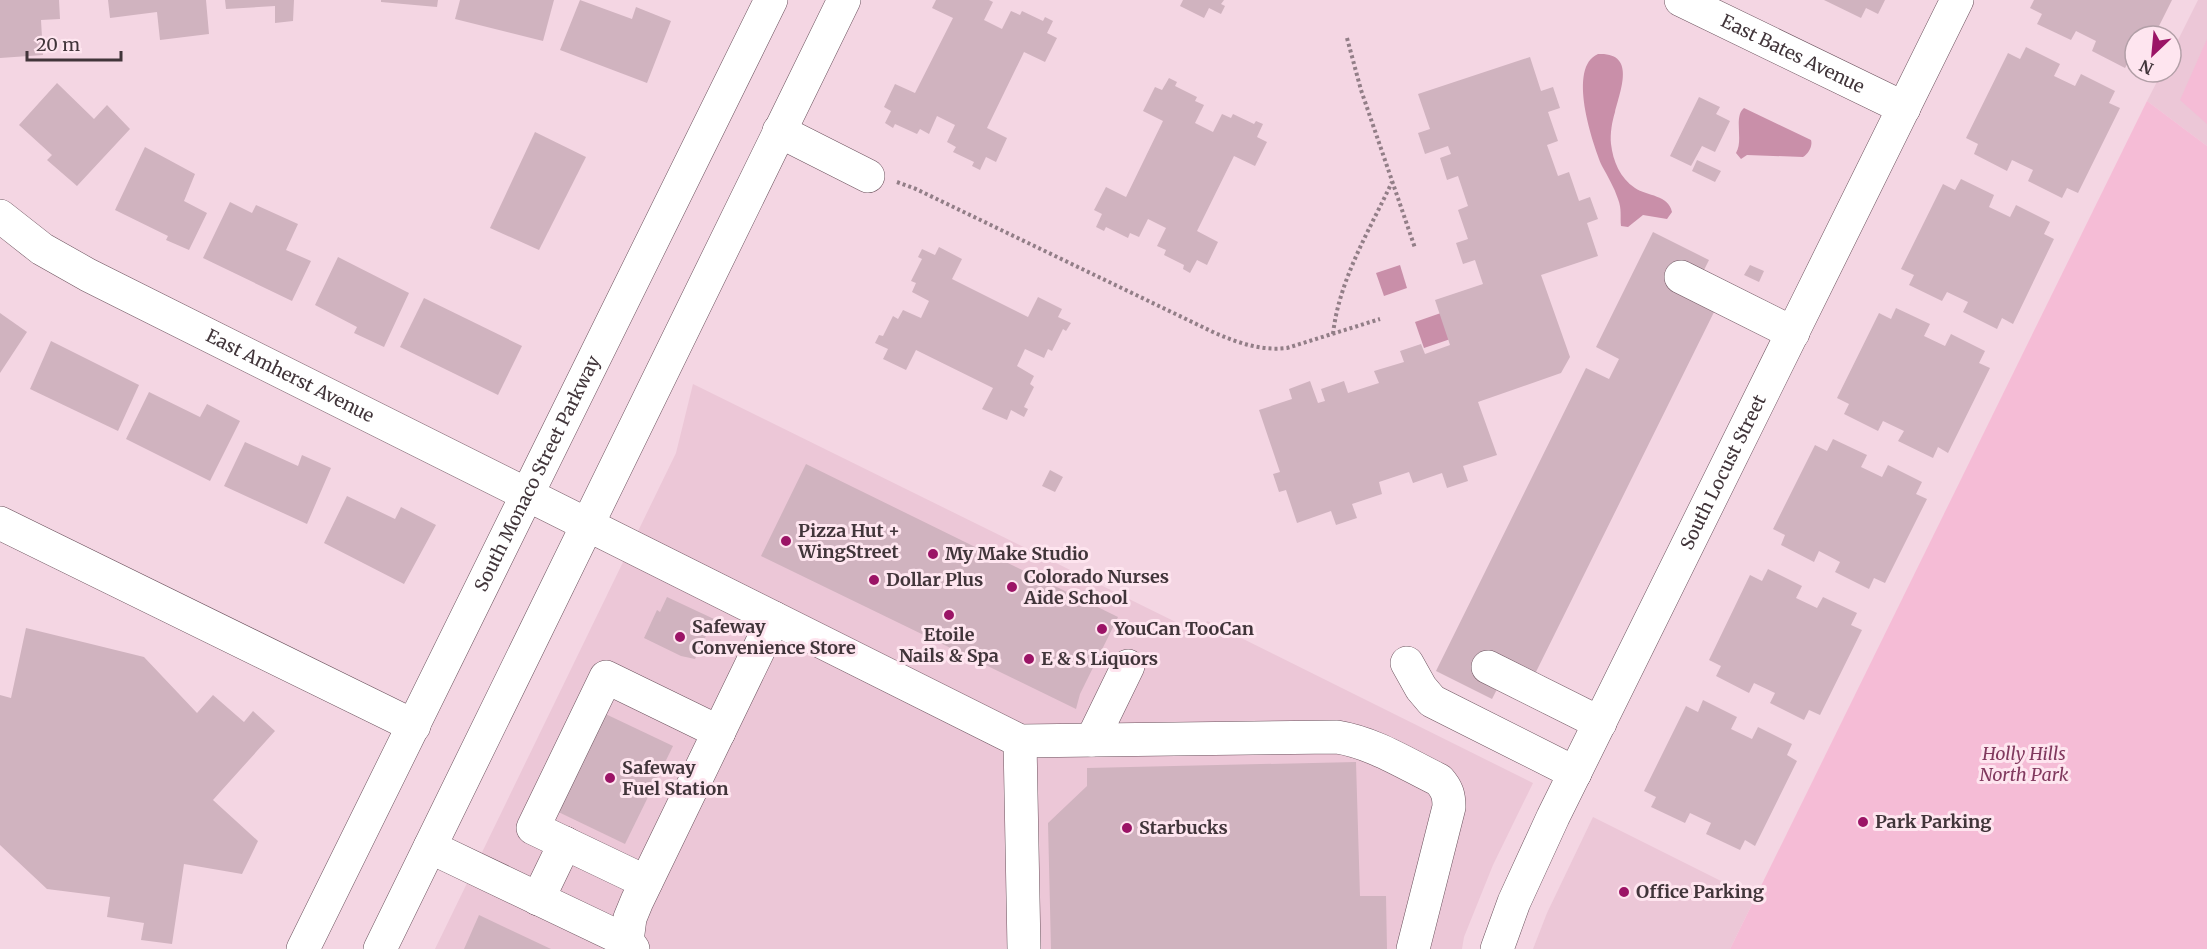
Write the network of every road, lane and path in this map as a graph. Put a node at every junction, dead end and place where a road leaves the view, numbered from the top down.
1 (771, 0) edge
2 (844, 0) edge
3 (1681, 0) edge
4 (1957, 0) edge
5 (1347, 38) dead end
6 (1904, 108) junction
7 (779, 131) junction
8 (868, 176) joint
9 (1392, 182) junction
10 (0, 216) edge
11 (1415, 248) dead end
12 (1693, 272) dead end
13 (1380, 319) dead end
14 (1797, 324) junction
15 (1333, 334) junction
16 (527, 495) junction
17 (0, 523) edge
18 (587, 525) junction
19 (774, 618) junction
20 (1407, 663) dead end
21 (1128, 666) dead end
22 (1492, 679) dead end
23 (414, 726) junction
24 (1596, 731) junction
25 (718, 732) junction
26 (1092, 740) junction
27 (1020, 741) junction
28 (1575, 773) junction
29 (565, 843) junction
30 (430, 847) junction
31 (646, 882) junction
32 (538, 899) junction
33 (582, 936) edge
34 (630, 945) edge
35 (303, 949) edge
36 (380, 949) edge
37 (1024, 949) edge
38 (1413, 949) edge
39 (1497, 949) edge

1 - 16 main road, South Monaco Street Parkway
2 - 7 main road
3 - 6 main road, East Bates Avenue
4 - 6 main road, South Locust Street
5 - 9 path
6 - 14 main road, South Locust Street
7 - 8 main road
7 - 18 main road
8 - 15 path
9 - 11 path
9 - 15 path
10 - 16 main road, East Amherst Avenue
12 - 14 main road
13 - 15 path
14 - 24 main road, South Locust Street
16 - 18 main road, East Amherst Avenue
16 - 23 main road, South Monaco Street Parkway
17 - 23 main road
18 - 19 main road, East Amherst Avenue
18 - 30 main road
19 - 25 main road
19 - 27 main road, East Amherst Avenue
20 - 28 main road
21 - 26 main road
22 - 24 main road
23 - 35 main road, South Monaco Street Parkway
24 - 28 main road, South Locust Street
25 - 29 main road
25 - 31 main road
26 - 27 main road
26 - 38 main road
27 - 37 main road
28 - 39 main road, South Locust Street
29 - 31 main road
29 - 32 main road
30 - 32 main road
30 - 36 main road
31 - 34 main road
32 - 33 main road
33 - 34 main road

